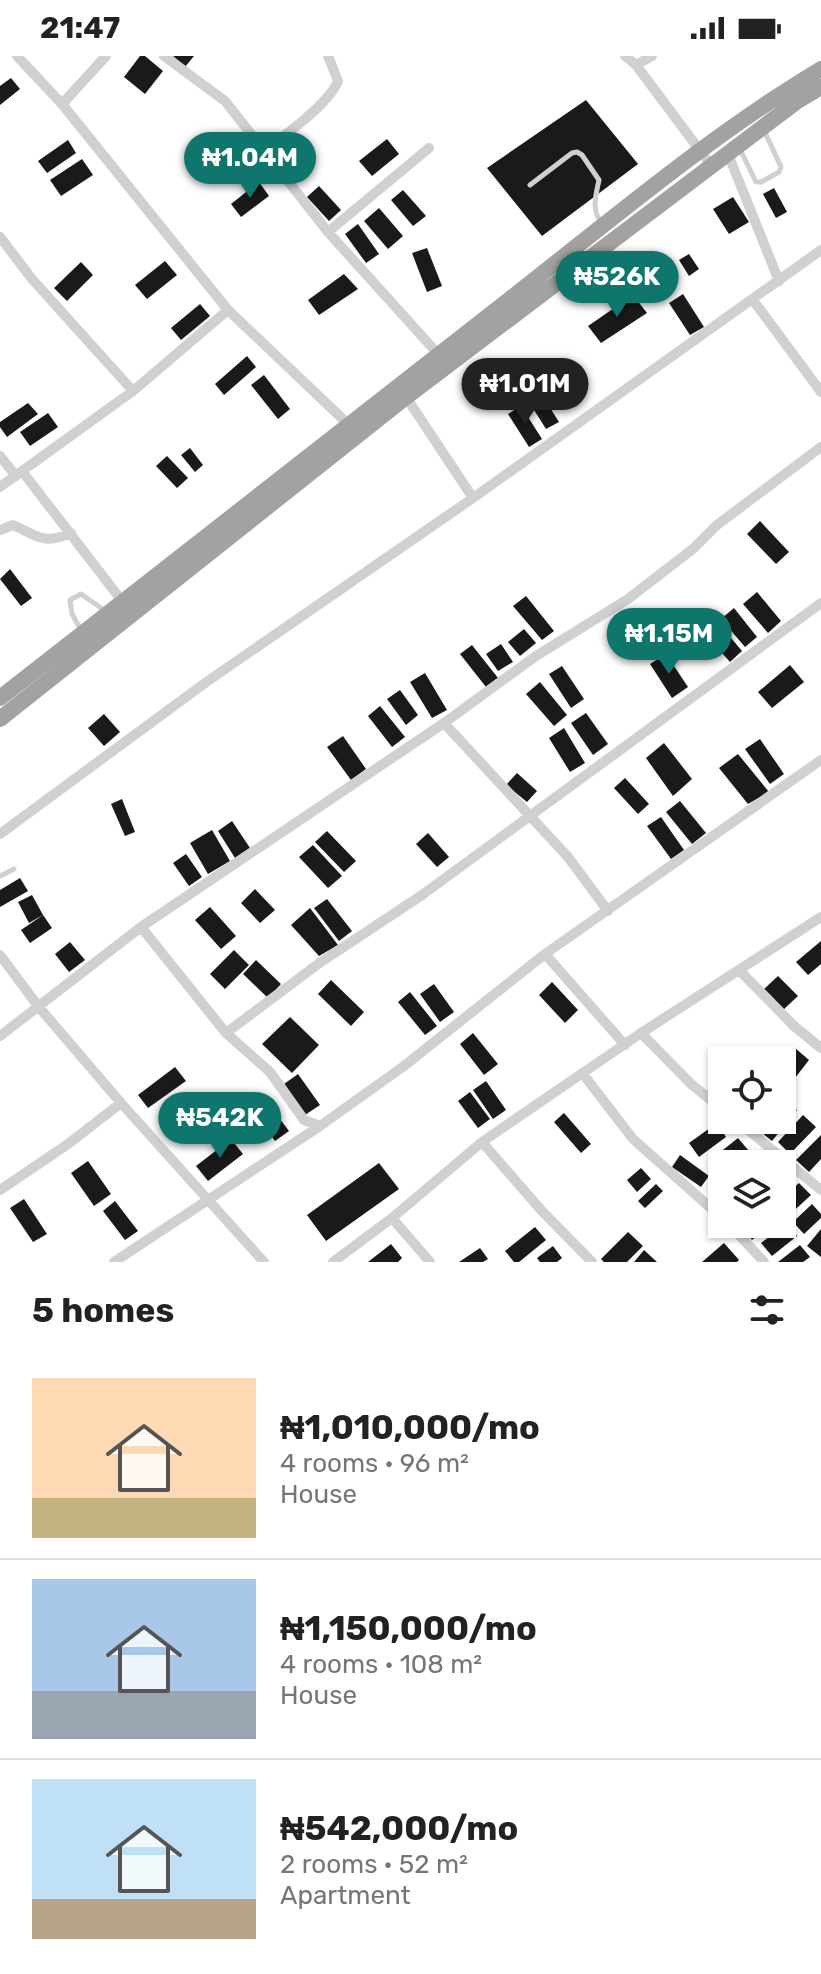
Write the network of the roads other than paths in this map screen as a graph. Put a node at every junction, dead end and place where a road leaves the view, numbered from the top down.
1 (17, 56) edge
2 (106, 56) edge
3 (164, 56) edge
4 (328, 56) edge
5 (625, 56) edge
6 (652, 56) edge
7 (636, 65) junction
8 (821, 69) edge
9 (821, 87) edge
10 (62, 104) junction
11 (763, 128) junction
12 (429, 148) dead end
13 (263, 149) junction
14 (733, 150) junction
15 (702, 151) junction
16 (713, 168) junction
17 (229, 176) dead end
18 (530, 185) dead end
19 (604, 226) junction
20 (328, 232) junction
21 (0, 237) edge
22 (821, 250) edge
23 (779, 281) junction
24 (753, 300) junction
25 (228, 310) junction
26 (438, 354) junction
27 (133, 391) junction
28 (821, 392) edge
29 (406, 397) junction
30 (347, 423) junction
31 (821, 447) edge
32 (0, 456) edge
33 (19, 474) junction
34 (0, 487) edge
35 (473, 498) junction
36 (0, 530) edge
37 (71, 533) junction
38 (122, 601) junction
39 (821, 603) edge
40 (108, 613) junction
41 (82, 633) junction
42 (0, 698) edge
43 (0, 719) edge
44 (444, 723) junction
45 (821, 760) edge
46 (529, 814) junction
47 (0, 834) edge
48 (14, 869) dead end
49 (0, 876) edge
50 (608, 911) junction
51 (821, 917) edge
52 (141, 927) junction
53 (545, 954) junction
54 (0, 955) edge
55 (740, 971) junction
56 (38, 1006) junction
57 (226, 1033) junction
58 (641, 1033) junction
59 (0, 1036) edge
60 (625, 1045) junction
61 (821, 1048) edge
62 (583, 1074) junction
63 (708, 1098) edge
64 (121, 1103) junction
65 (320, 1126) junction
66 (753, 1134) edge
67 (482, 1142) junction
68 (0, 1190) edge
69 (821, 1190) edge
70 (210, 1199) junction
71 (708, 1206) edge
72 (392, 1218) junction
73 (742, 1238) edge
74 (114, 1262) edge
75 (264, 1262) edge
76 (333, 1262) edge
77 (430, 1262) edge
78 (592, 1262) edge
79 (764, 1262) edge

1 - 10 street
2 - 10 street
3 - 13 street
4 - 13 street
5 - 7 street
6 - 7 street
7 - 15 street
8 - 15 highway
9 - 11 highway
10 - 25 street
11 - 14 highway
11 - 14 lane
12 - 20 street
13 - 17 street
13 - 20 street
14 - 16 highway
14 - 23 street
15 - 16 street
15 - 19 highway
16 - 29 highway
18 - 19 lane
19 - 26 highway
20 - 26 street
21 - 27 street
22 - 23 street
23 - 24 street
24 - 28 street
24 - 35 street
25 - 27 street
25 - 30 street
26 - 30 highway
27 - 33 street
29 - 35 street
29 - 43 highway
30 - 38 highway
31 - 44 street
32 - 33 street
33 - 34 street
33 - 37 street
35 - 47 street
36 - 37 street
37 - 38 street
38 - 40 highway
39 - 46 street
40 - 41 highway
40 - 41 lane
41 - 42 highway
44 - 46 street
44 - 52 street
45 - 50 street
46 - 50 street
46 - 57 street
48 - 49 lane
50 - 53 street
51 - 55 street
52 - 56 street
52 - 57 street
53 - 60 street
53 - 65 street
54 - 56 street
55 - 58 street
55 - 61 street
56 - 59 street
56 - 64 street
57 - 65 street
58 - 60 street
58 - 63 street
60 - 62 street
62 - 67 street
62 - 71 street
64 - 68 street
64 - 70 street
65 - 70 street
66 - 69 street
67 - 72 street
67 - 78 street
70 - 74 street
70 - 75 street
72 - 76 street
72 - 77 street
73 - 79 street

